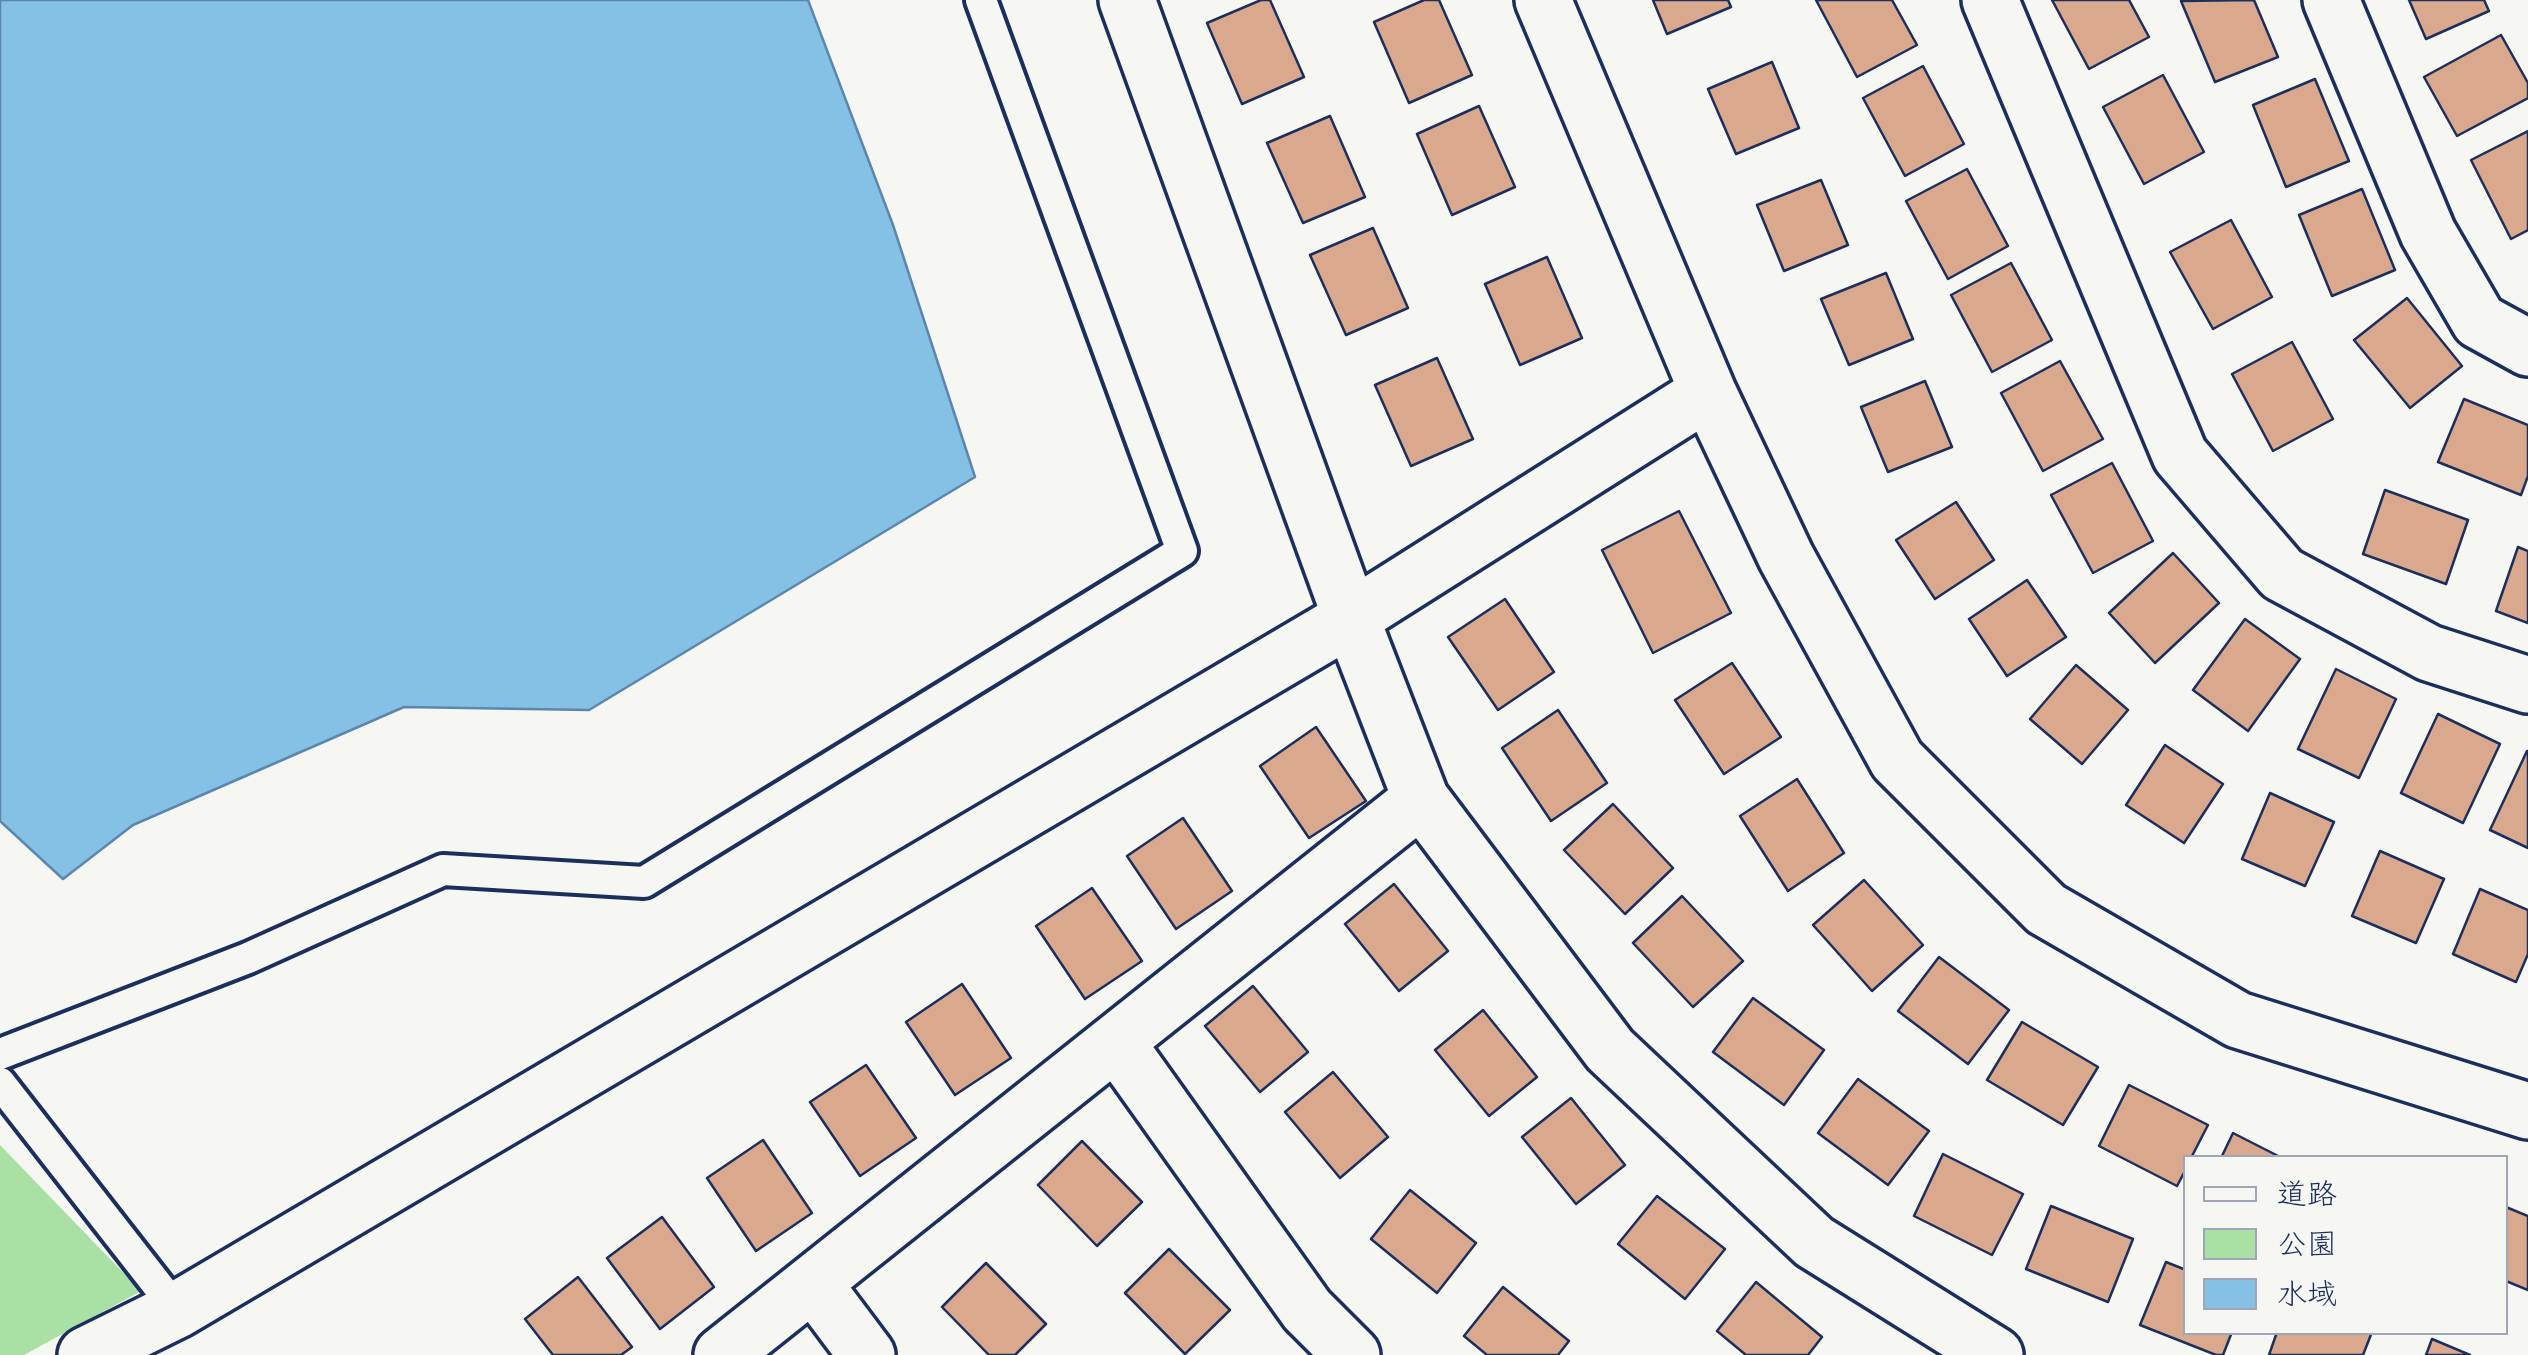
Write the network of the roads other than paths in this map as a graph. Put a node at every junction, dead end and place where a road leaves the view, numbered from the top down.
1 (981, 0) edge
2 (1128, 0) edge
3 (1542, 0) edge
4 (1990, 0) edge
5 (2331, 0) edge
6 (2528, 348) edge
7 (1708, 392) junction
8 (1351, 618) junction
9 (2528, 685) edge
10 (1421, 799) junction
11 (1116, 1042) junction
12 (0, 1054) edge
13 (0, 1083) edge
14 (2528, 1110) edge
15 (813, 1283) junction
16 (177, 1310) junction
17 (86, 1355) edge
18 (722, 1355) edge
19 (867, 1355) edge
20 (1352, 1355) edge
21 (1995, 1355) edge

1 - 12 lane
2 - 8 street
3 - 7 street
4 - 9 street
5 - 6 street
7 - 8 street
7 - 14 street
8 - 10 street
8 - 16 street
10 - 11 street
10 - 21 street
11 - 15 street
11 - 20 street
13 - 16 lane
15 - 18 street
15 - 19 street
16 - 17 street

